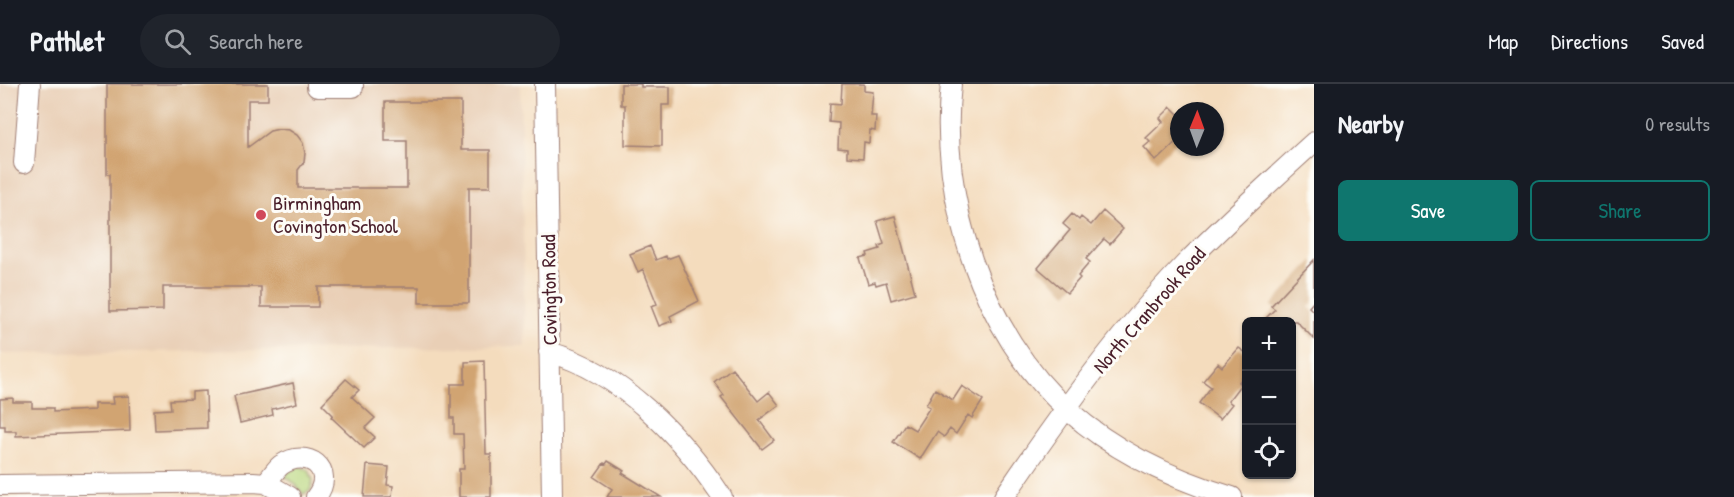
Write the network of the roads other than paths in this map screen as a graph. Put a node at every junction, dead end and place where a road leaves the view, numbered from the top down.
1 (30, 84) edge
2 (317, 84) edge
3 (352, 84) edge
4 (545, 84) edge
5 (951, 84) edge
6 (1314, 141) edge
7 (24, 163) dead end
8 (549, 352) junction
9 (1067, 409) junction
10 (266, 483) junction
11 (2, 489) edge
12 (290, 497) edge
13 (316, 497) edge
14 (552, 497) edge
15 (722, 497) edge
16 (1004, 497) edge
17 (1232, 497) edge

1 - 7 street
2 - 3 street
4 - 8 street, Covington Road
5 - 9 street
6 - 9 street, North Cranbrook Road
8 - 14 street, Covington Road
8 - 15 street
9 - 16 street, North Cranbrook Road
9 - 17 street
10 - 11 street
10 - 12 street
10 - 13 street

